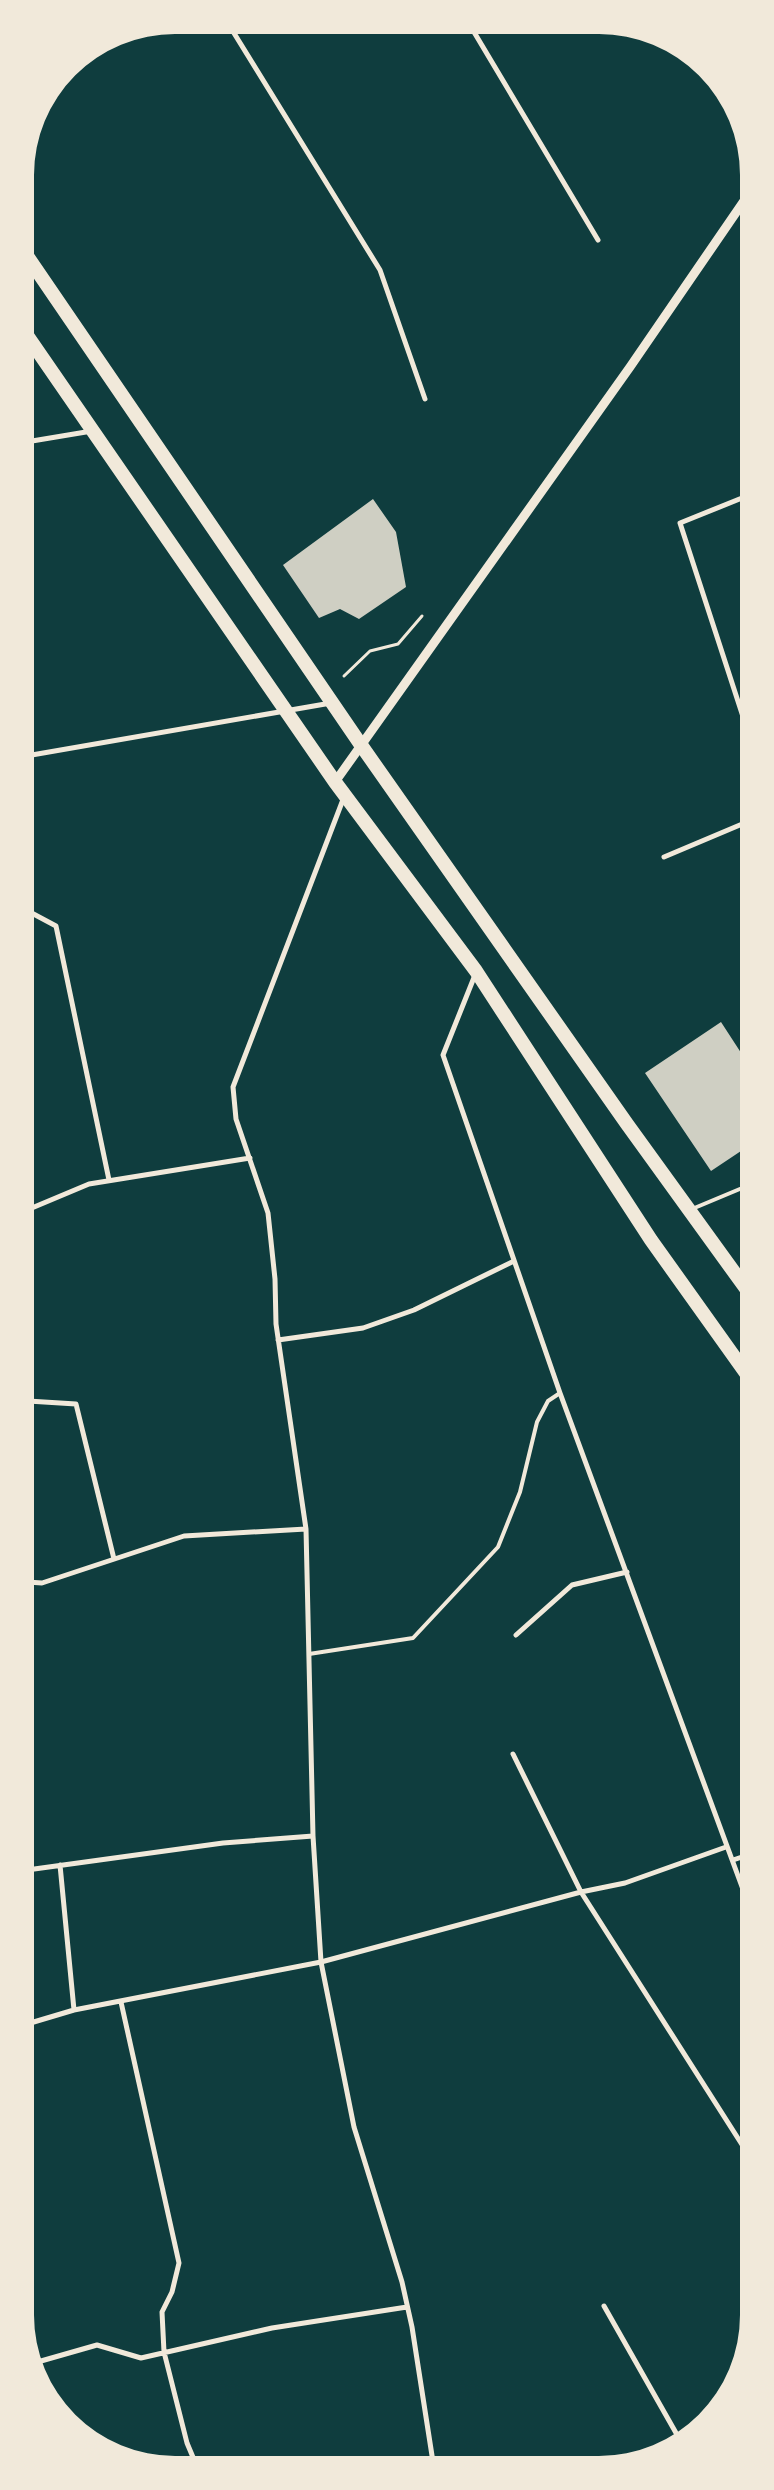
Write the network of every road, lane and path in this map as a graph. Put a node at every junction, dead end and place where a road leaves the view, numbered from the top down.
1 (235, 34) edge
2 (475, 34) edge
3 (740, 207) edge
4 (598, 240) dead end
5 (34, 266) edge
6 (34, 346) edge
7 (425, 398) dead end
8 (92, 431) junction
9 (34, 441) edge
10 (740, 499) edge
11 (423, 615) dead end
12 (352, 669) dead end
13 (333, 703) junction
14 (740, 707) edge
15 (288, 712) junction
16 (361, 745) junction
17 (34, 755) edge
18 (335, 782) junction
19 (345, 796) junction
20 (740, 825) edge
21 (664, 858) dead end
22 (34, 914) edge
23 (476, 972) junction
24 (250, 1158) junction
25 (109, 1180) junction
26 (740, 1189) edge
27 (34, 1207) edge
28 (690, 1210) junction
29 (514, 1261) junction
30 (740, 1279) edge
31 (278, 1340) junction
32 (740, 1365) edge
33 (560, 1392) junction
34 (34, 1401) edge
35 (306, 1529) junction
36 (114, 1559) junction
37 (628, 1572) junction
38 (34, 1583) edge
39 (516, 1635) dead end
40 (309, 1654) junction
41 (513, 1754) dead end
42 (313, 1836) junction
43 (726, 1847) junction
44 (740, 1858) edge
45 (733, 1860) junction
46 (60, 1865) junction
47 (34, 1869) edge
48 (740, 1880) edge
49 (581, 1892) junction
50 (321, 1962) junction
51 (121, 2002) junction
52 (74, 2010) junction
53 (34, 2022) edge
54 (740, 2141) edge
55 (604, 2306) dead end
56 (407, 2307) junction
57 (164, 2352) junction
58 (41, 2361) edge
59 (676, 2433) edge
60 (192, 2456) edge
61 (432, 2456) edge

1 - 7 street
2 - 4 street
3 - 16 street
5 - 13 highway
6 - 8 highway
8 - 9 street
8 - 15 highway
10 - 14 street
11 - 12 path
13 - 15 street
13 - 16 highway
15 - 17 street
15 - 18 highway
16 - 18 street
16 - 28 highway
18 - 19 highway
19 - 23 highway
19 - 24 street
20 - 21 street
22 - 25 street
23 - 29 street
23 - 32 highway
24 - 25 street
24 - 31 street
25 - 27 street
26 - 28 lane
28 - 30 highway
29 - 31 street
29 - 33 street
31 - 35 street
33 - 37 street
33 - 40 lane
34 - 36 street
35 - 36 street
35 - 40 street
36 - 38 street
37 - 39 street
37 - 43 street
40 - 42 street
41 - 49 street
42 - 46 street
42 - 50 street
43 - 45 street
43 - 49 street
44 - 45 street
45 - 48 street
46 - 47 street
46 - 52 street
49 - 50 street
49 - 54 street
50 - 51 street
50 - 56 street
51 - 52 street
51 - 57 street
52 - 53 street
55 - 59 street
56 - 57 street
56 - 61 street
57 - 58 street
57 - 60 street

